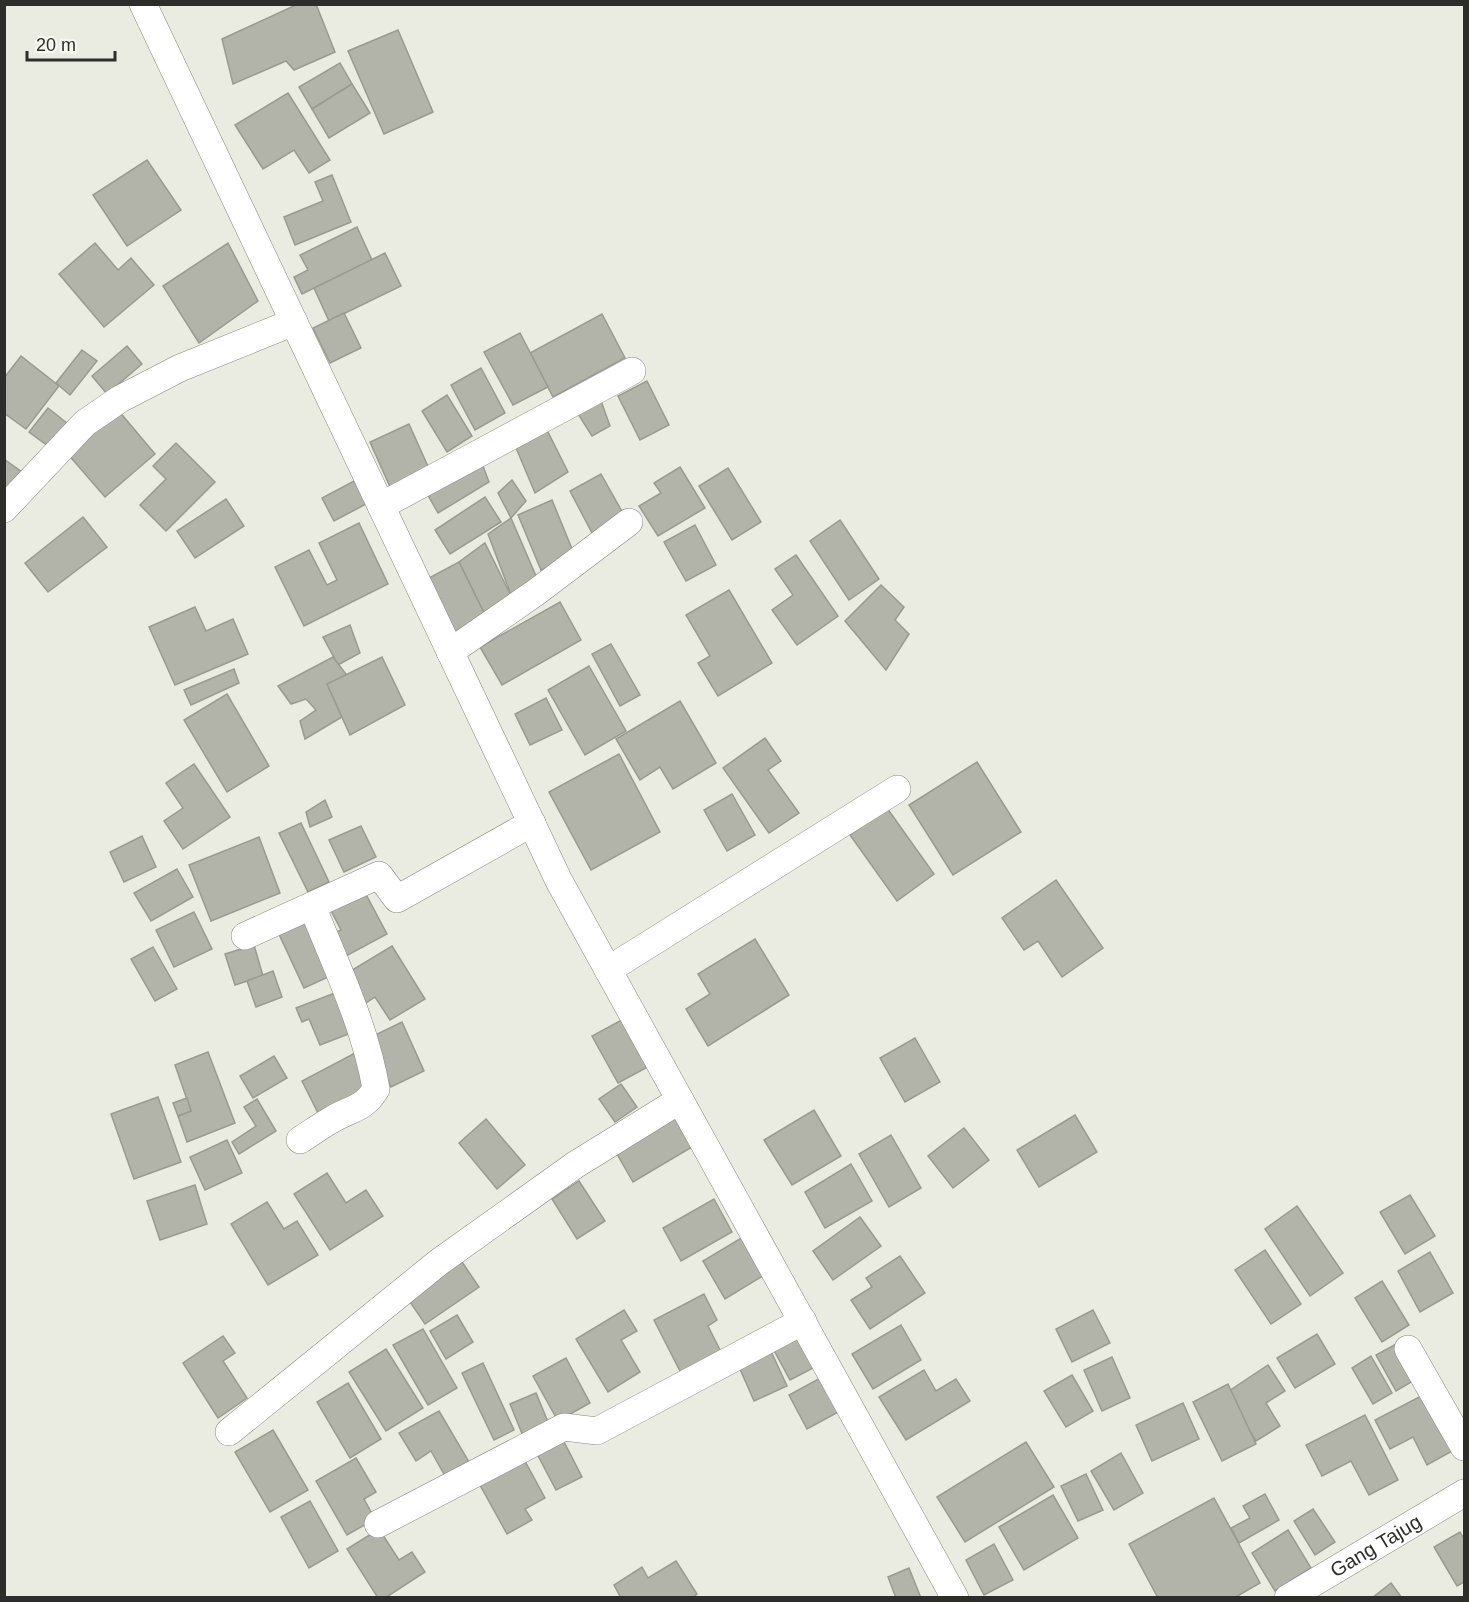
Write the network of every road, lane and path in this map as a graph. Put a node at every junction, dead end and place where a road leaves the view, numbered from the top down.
1 (143, 4) edge
2 (294, 322) junction
3 (632, 371) dead end
4 (381, 506) junction
5 (4, 509) edge
6 (629, 522) dead end
7 (450, 652) junction
8 (897, 789) dead end
9 (532, 823) junction
10 (312, 906) junction
11 (245, 936) dead end
12 (608, 970) junction
13 (680, 1100) junction
14 (300, 1140) dead end
15 (803, 1321) junction
16 (1408, 1348) dead end
17 (229, 1432) dead end
18 (1464, 1447) edge
19 (1464, 1493) edge
20 (378, 1524) dead end
21 (956, 1598) edge
22 (1288, 1598) edge

1 - 2 street
2 - 4 street
2 - 5 street
3 - 4 street
4 - 7 street
6 - 7 street
7 - 9 street
8 - 12 street
9 - 10 street
9 - 12 street
10 - 11 street
10 - 14 street
12 - 13 street
13 - 15 street
13 - 17 street
15 - 20 street
15 - 21 street
16 - 18 street
19 - 22 street, Gang Tajug

